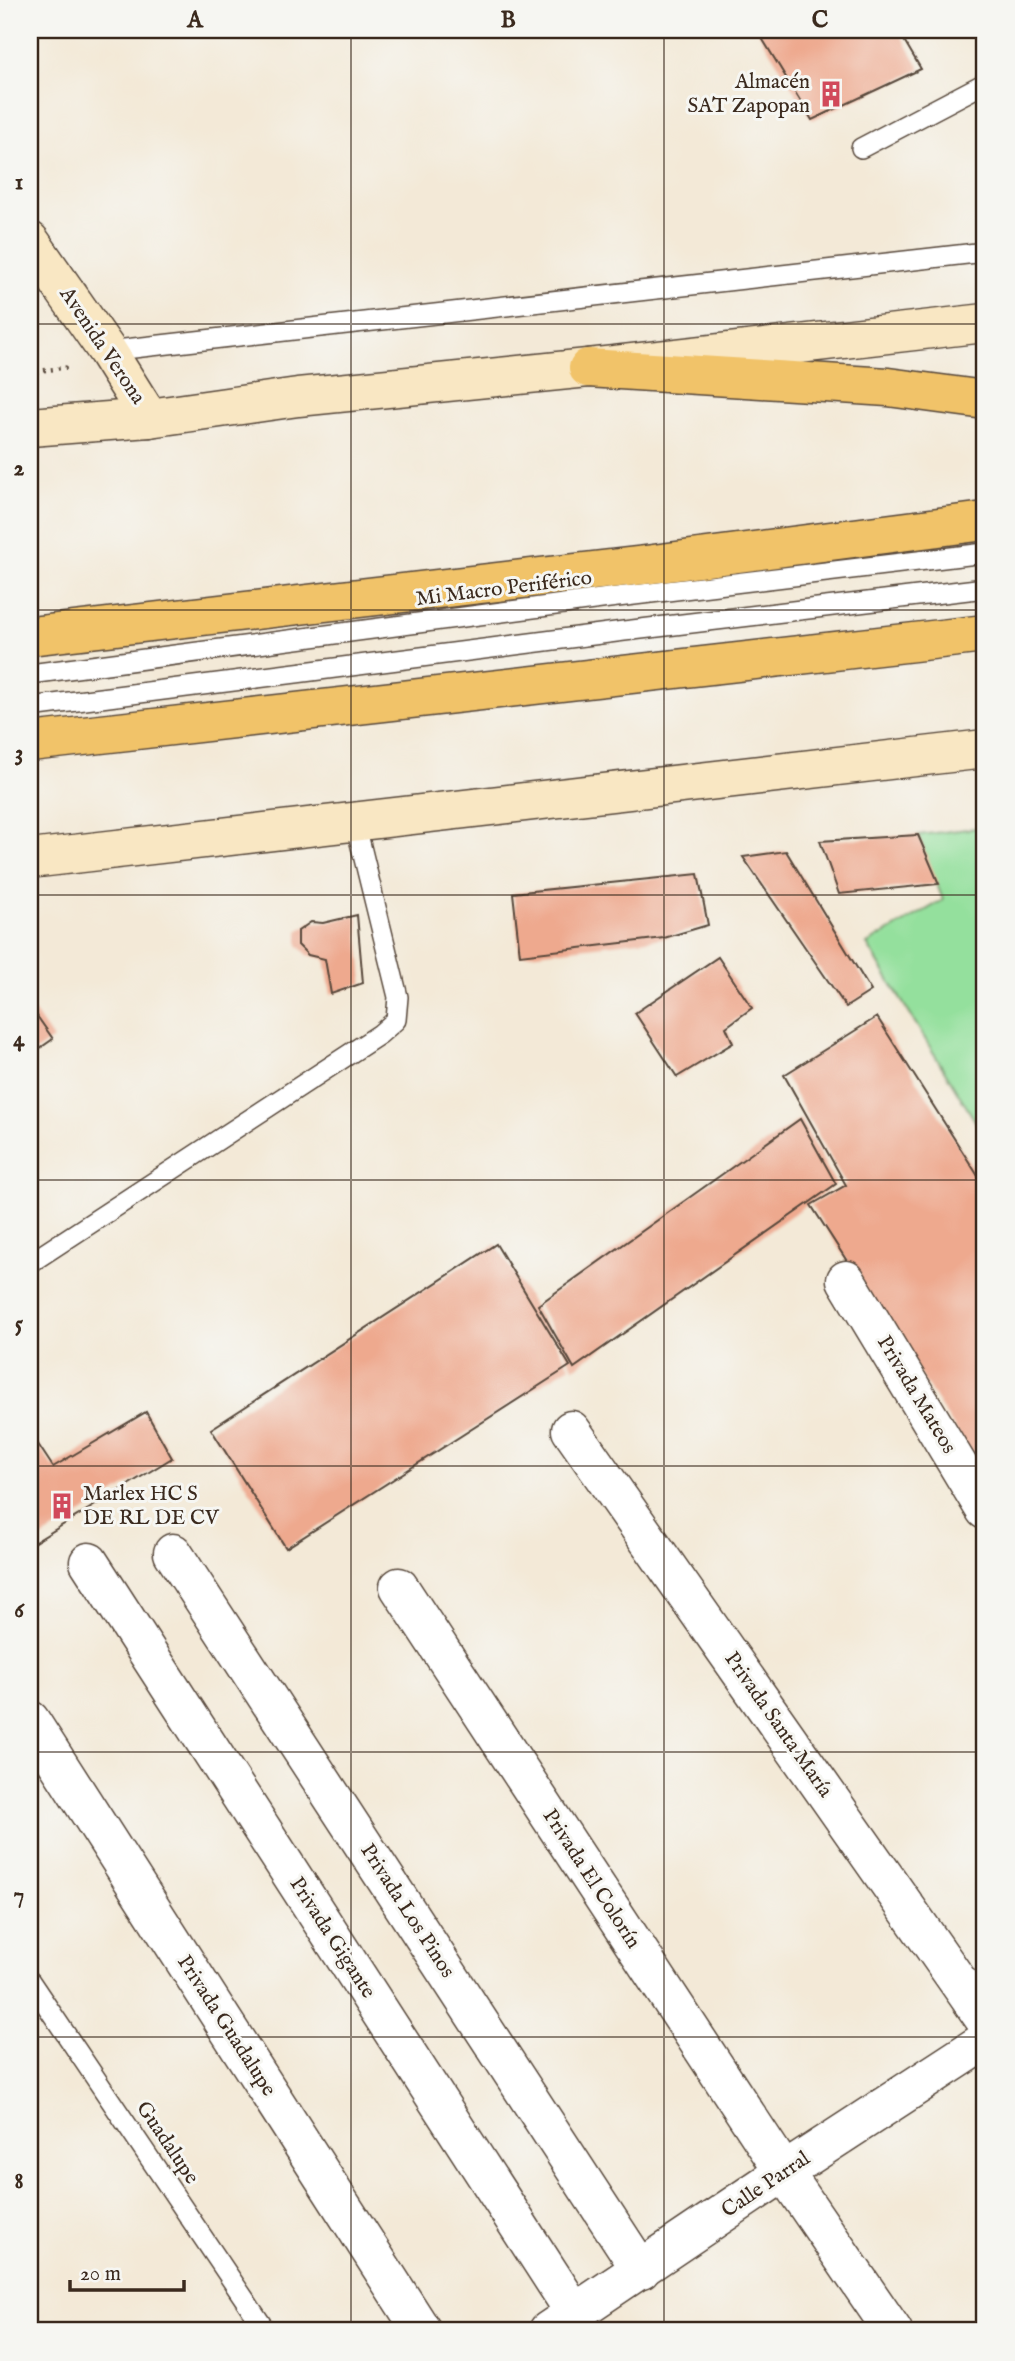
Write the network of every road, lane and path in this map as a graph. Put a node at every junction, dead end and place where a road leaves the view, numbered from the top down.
1 (985, 83) edge
2 (861, 148) dead end
3 (30, 241) edge
4 (985, 251) edge
5 (985, 323) edge
6 (107, 351) junction
7 (588, 368) junction
8 (985, 400) edge
9 (149, 418) junction
10 (30, 427) edge
11 (985, 521) edge
12 (985, 553) edge
13 (985, 588) edge
14 (985, 634) edge
15 (30, 636) edge
16 (30, 674) edge
17 (30, 707) edge
18 (30, 742) edge
19 (985, 749) edge
20 (355, 822) junction
21 (30, 859) edge
22 (30, 1263) edge
23 (846, 1280) dead end
24 (571, 1430) dead end
25 (985, 1510) edge
26 (173, 1553) dead end
27 (89, 1562) dead end
28 (399, 1587) dead end
29 (30, 1720) edge
30 (30, 1981) edge
31 (985, 2020) edge
32 (985, 2041) edge
33 (784, 2172) junction
34 (641, 2270) junction
35 (562, 2322) edge
36 (266, 2331) edge
37 (422, 2331) edge
38 (893, 2331) edge

1 - 2 lane
3 - 6 main road, Avenida Verona
4 - 6 lane
5 - 7 main road
6 - 9 main road, Avenida Verona
7 - 8 highway
7 - 9 main road
9 - 10 main road
11 - 15 highway
12 - 16 lane, Mi Macro Periférico
13 - 17 lane
14 - 18 highway
19 - 20 main road
20 - 21 main road
20 - 22 lane
23 - 25 street, Privada Mateos
24 - 31 street, Privada Santa María
26 - 34 street, Privada Los Pinos
27 - 35 street, Privada Gigante
28 - 33 street, Privada El Colorín
29 - 37 street, Privada Guadalupe
30 - 36 lane, Guadalupe
32 - 33 street, Calle Parral
33 - 34 street, Calle Parral
33 - 38 street, Privada El Colorín
34 - 35 street, Calle Parral

